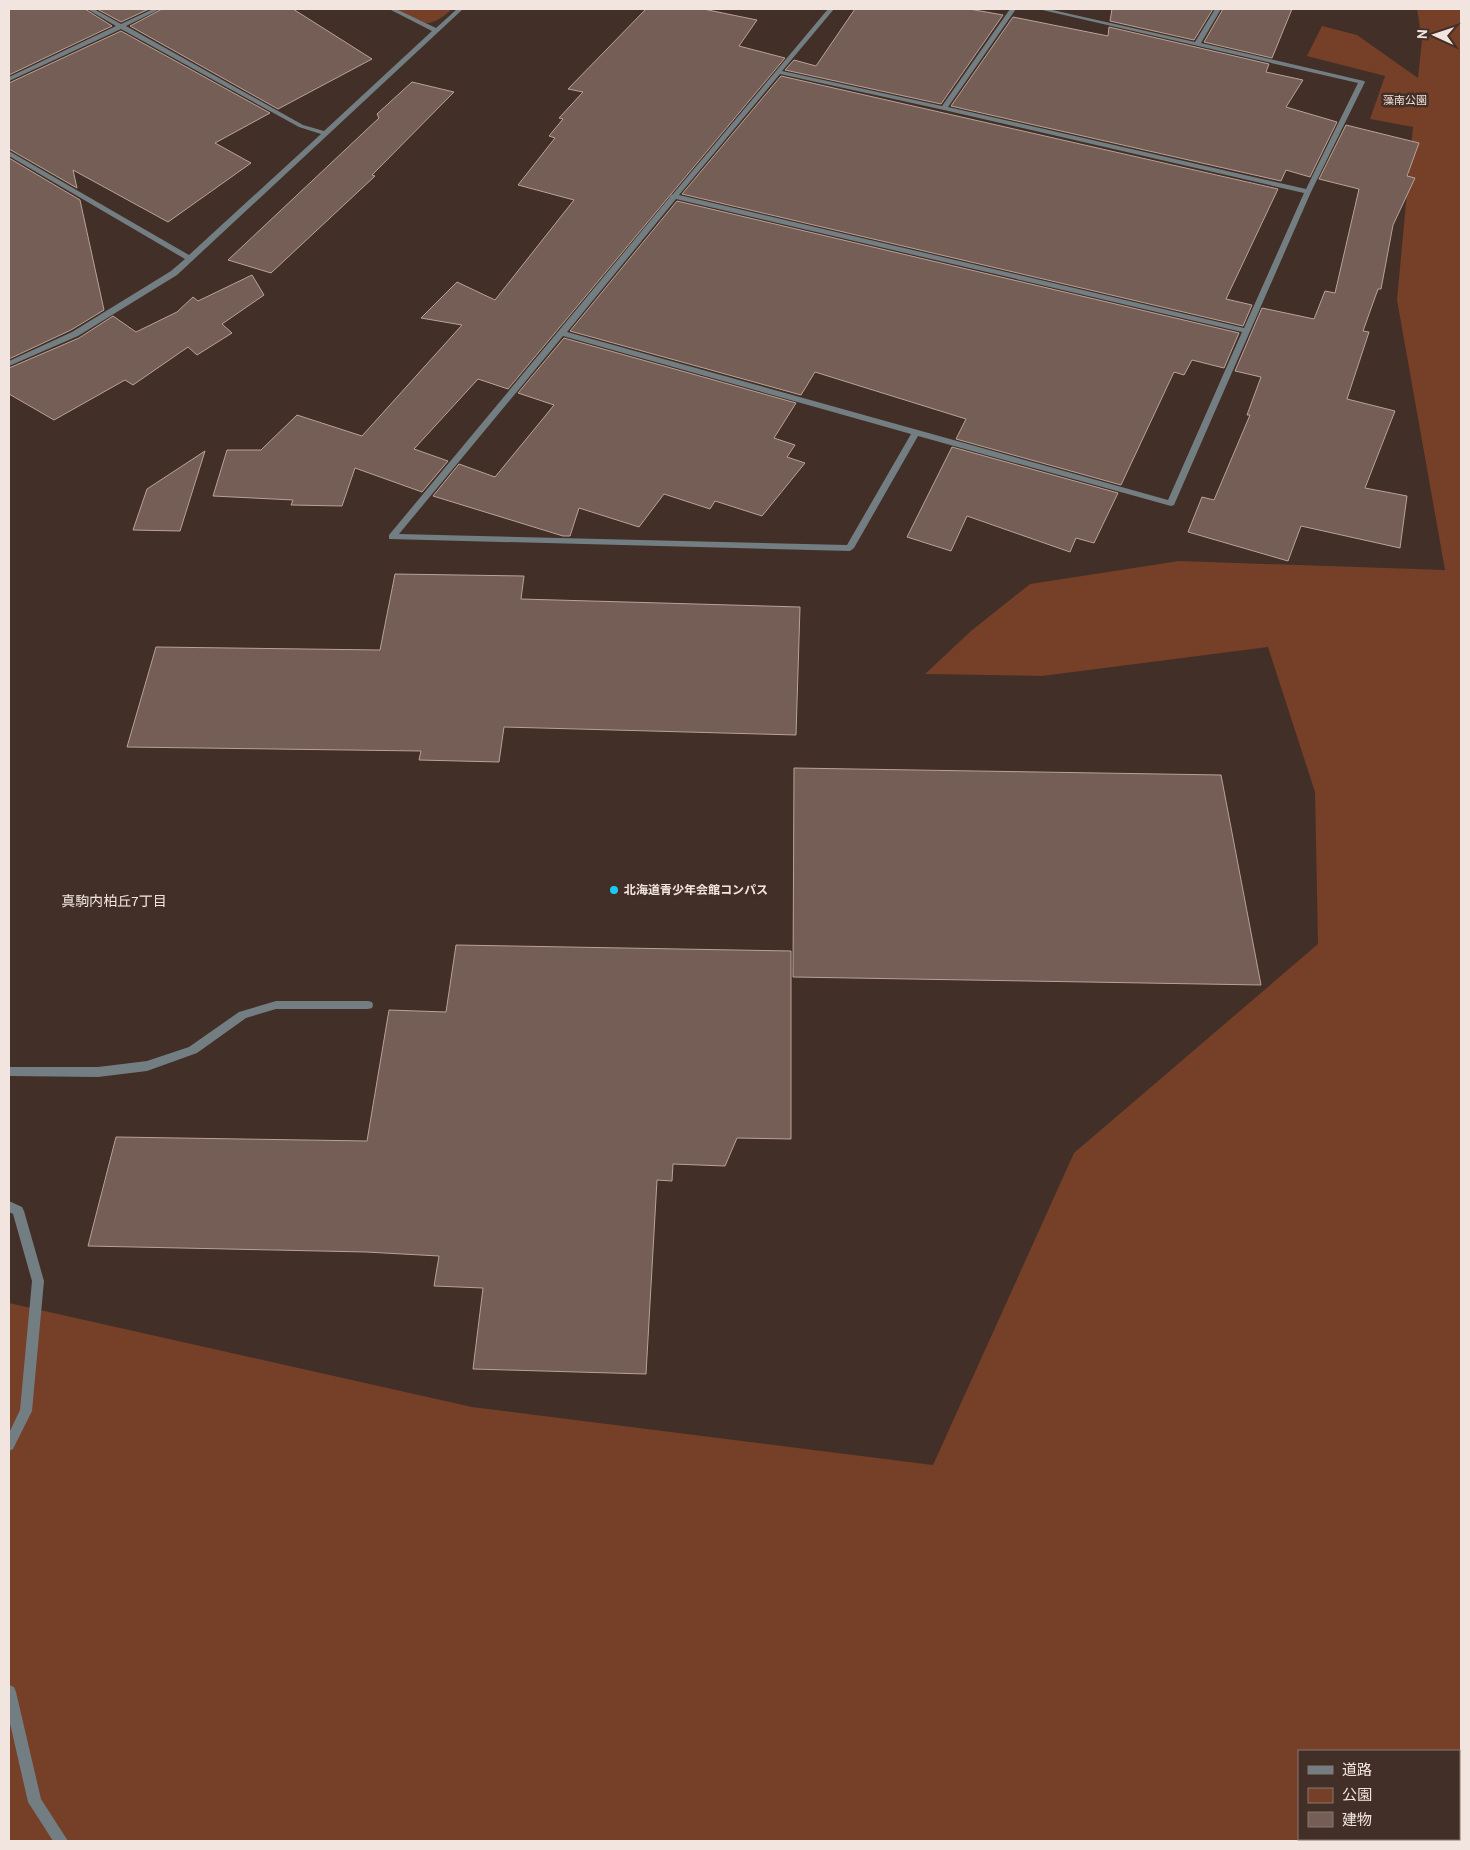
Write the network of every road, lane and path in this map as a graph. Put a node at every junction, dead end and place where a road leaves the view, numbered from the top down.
1 (90, 9) edge
2 (157, 9) edge
3 (392, 9) edge
4 (460, 9) edge
5 (831, 9) edge
6 (1013, 9) edge
7 (1042, 9) edge
8 (1218, 9) edge
9 (121, 26) junction
10 (437, 31) junction
11 (1197, 44) junction
12 (778, 72) junction
13 (9, 79) edge
14 (944, 108) junction
15 (325, 132) junction
16 (9, 153) edge
17 (1308, 192) junction
18 (673, 196) junction
19 (190, 259) junction
20 (1246, 331) junction
21 (562, 333) junction
22 (9, 364) edge
23 (916, 433) junction
24 (368, 1005) dead end
25 (9, 1072) edge
26 (9, 1206) edge
27 (9, 1445) edge
28 (9, 1692) edge
29 (62, 1841) edge

1 - 9 street
2 - 9 street
3 - 10 street
4 - 10 street
5 - 12 street
6 - 14 street
7 - 11 street
8 - 11 street
9 - 13 street
9 - 15 street
10 - 15 street
11 - 17 street
12 - 14 street
12 - 18 street
14 - 17 street
15 - 19 street
16 - 19 street
17 - 20 street
18 - 20 street
18 - 21 street
19 - 22 street
20 - 23 street
21 - 23 street
21 - 23 street
24 - 25 street
26 - 27 street
28 - 29 street

